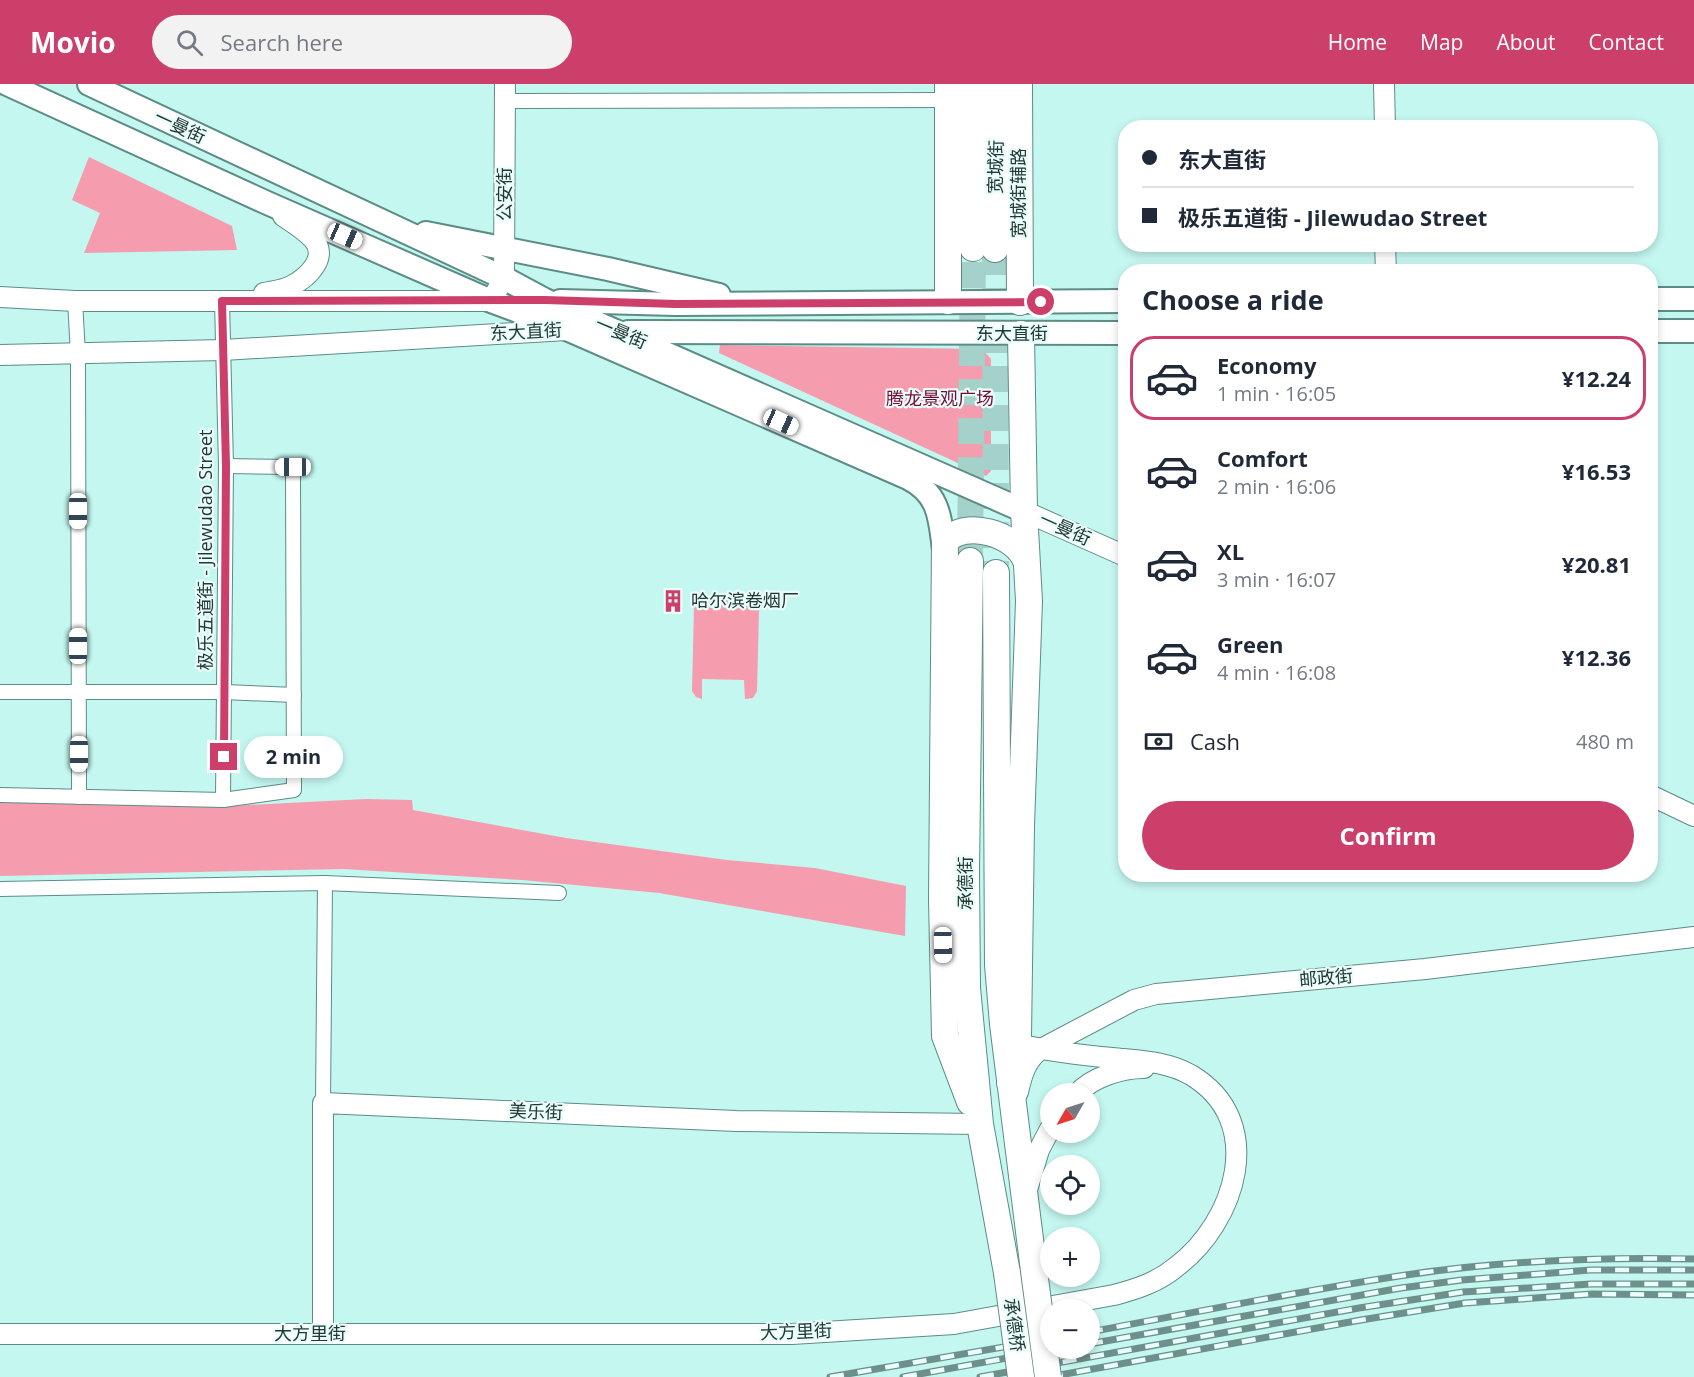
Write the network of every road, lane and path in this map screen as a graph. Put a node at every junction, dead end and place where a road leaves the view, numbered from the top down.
1 (8, 84) edge
2 (89, 84) edge
3 (972, 84) edge
4 (997, 84) edge
5 (1019, 84) edge
6 (1384, 84) edge
7 (505, 92) edge
8 (948, 92) edge
9 (1384, 120) edge
10 (265, 202) junction
11 (392, 226) junction
12 (504, 248) junction
13 (504, 278) junction
14 (0, 297) edge
15 (1658, 299) edge
16 (1694, 299) edge
17 (545, 300) junction
18 (75, 301) junction
19 (222, 301) junction
20 (491, 301) junction
21 (948, 301) junction
22 (1118, 301) edge
23 (1020, 302) junction
24 (753, 303) junction
25 (569, 330) junction
26 (1658, 331) edge
27 (1694, 331) edge
28 (620, 332) junction
29 (1118, 333) edge
30 (1021, 334) junction
31 (223, 350) junction
32 (78, 354) junction
33 (0, 355) edge
34 (226, 466) junction
35 (1024, 511) junction
36 (944, 550) junction
37 (1118, 553) edge
38 (970, 561) tunnel mouth
39 (1026, 561) junction
40 (996, 573) tunnel mouth
41 (78, 691) junction
42 (0, 692) edge
43 (224, 692) junction
44 (294, 695) junction
45 (0, 795) edge
46 (79, 797) junction
47 (1658, 799) edge
48 (223, 800) junction
49 (1694, 816) edge
50 (325, 883) junction
51 (0, 889) edge
52 (559, 893) dead end
53 (1694, 937) edge
54 (1029, 1046) junction
55 (1010, 1083) junction
56 (1090, 1083) edge
57 (323, 1103) junction
58 (1013, 1112) junction
59 (980, 1124) junction
60 (1043, 1143) edge
61 (1024, 1201) junction
62 (1034, 1271) joint
63 (1007, 1274) joint
64 (0, 1322) edge
65 (323, 1329) junction
66 (0, 1334) edge
67 (1021, 1377) edge
68 (1048, 1377) edge

1 - 10 main road, 一曼街
2 - 11 main road, 一曼街
3 - 4 highway, 宽城街
5 - 23 highway, 宽城街辅路
6 - 9 main road
7 - 8 street
7 - 12 main road, 公安街
8 - 21 highway
10 - 19 main road
10 - 20 main road, 一曼街
11 - 12 main road
11 - 13 main road, 一曼街
12 - 13 main road, 公安街
12 - 24 main road
13 - 17 main road, 一曼街
13 - 20 main road, 公安街
14 - 18 main road, 东大直街
15 - 16 main road
17 - 20 main road, 东大直街
17 - 24 main road, 东大直街
17 - 28 main road, 一曼街
18 - 19 main road, 东大直街
18 - 32 street
19 - 20 main road, 东大直街
19 - 31 street, 极乐五道街 - Jilewudao Street
20 - 25 main road, 一曼街
21 - 23 main road, 东大直街
21 - 24 main road, 东大直街
22 - 23 main road, 东大直街
25 - 28 main road, 东大直街
25 - 31 main road, 东大直街
25 - 36 main road, 一曼街
26 - 27 main road
28 - 30 main road, 东大直街
28 - 35 main road, 一曼街
29 - 30 main road, 东大直街
30 - 35 highway
31 - 32 main road, 东大直街
31 - 34 street, 极乐五道街 - Jilewudao Street
32 - 33 main road, 东大直街
32 - 41 street
34 - 43 street, 极乐五道街 - Jilewudao Street
34 - 44 street
35 - 37 main road, 一曼街
35 - 39 highway
36 - 39 highway
36 - 59 highway
38 - 59 highway, 承德街
39 - 54 highway
40 - 55 highway, 承德街
41 - 42 street
41 - 43 street
41 - 46 street
43 - 44 street
43 - 48 street, 极乐五道街 - Jilewudao Street
44 - 48 street
45 - 46 street
46 - 48 street
47 - 49 main road
50 - 51 street
50 - 52 street
50 - 57 street
53 - 54 main road, 邮政街
54 - 55 highway
54 - 58 main road, 邮政街
54 - 65 main road, 大方里街
55 - 58 highway, 承德街
56 - 65 main road, 大方里街
57 - 59 main road, 美乐街
57 - 65 main road
58 - 61 highway, 承德街
59 - 63 highway, 承德街
60 - 61 main road
61 - 62 highway, 承德街
62 - 68 highway, 承德桥, bridge
63 - 67 highway, 承德桥, bridge
64 - 65 main road, 大方里街
65 - 66 main road, 大方里街

